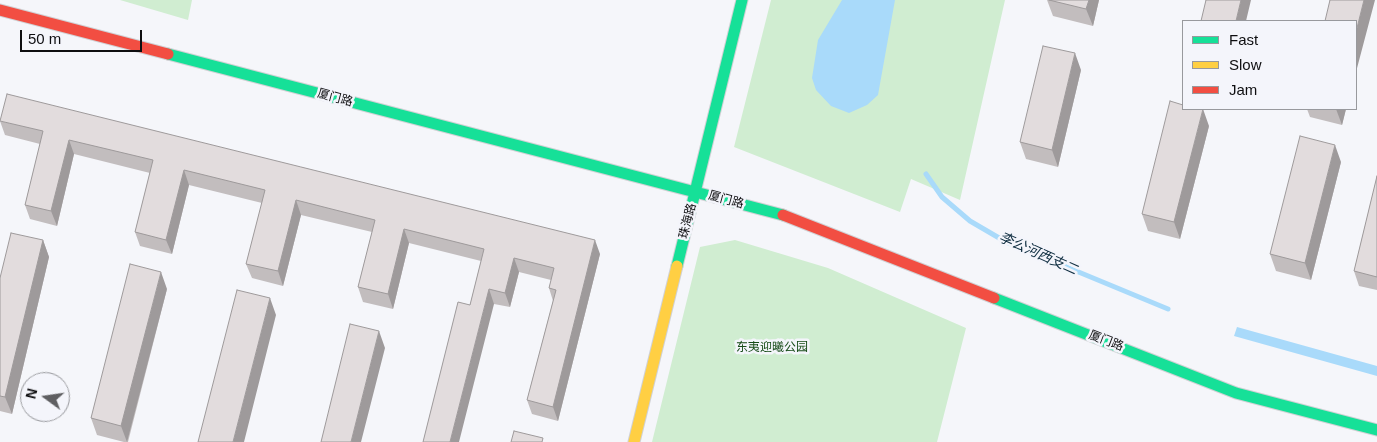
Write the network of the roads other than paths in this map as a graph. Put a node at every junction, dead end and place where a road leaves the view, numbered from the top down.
1 (742, 0) edge
2 (0, 10) edge
3 (696, 192) junction
4 (1377, 430) edge
5 (634, 442) edge

1 - 3 street, 珠海路
2 - 3 street, 厦门路
3 - 4 street, 厦门路
3 - 5 street, 珠海路

